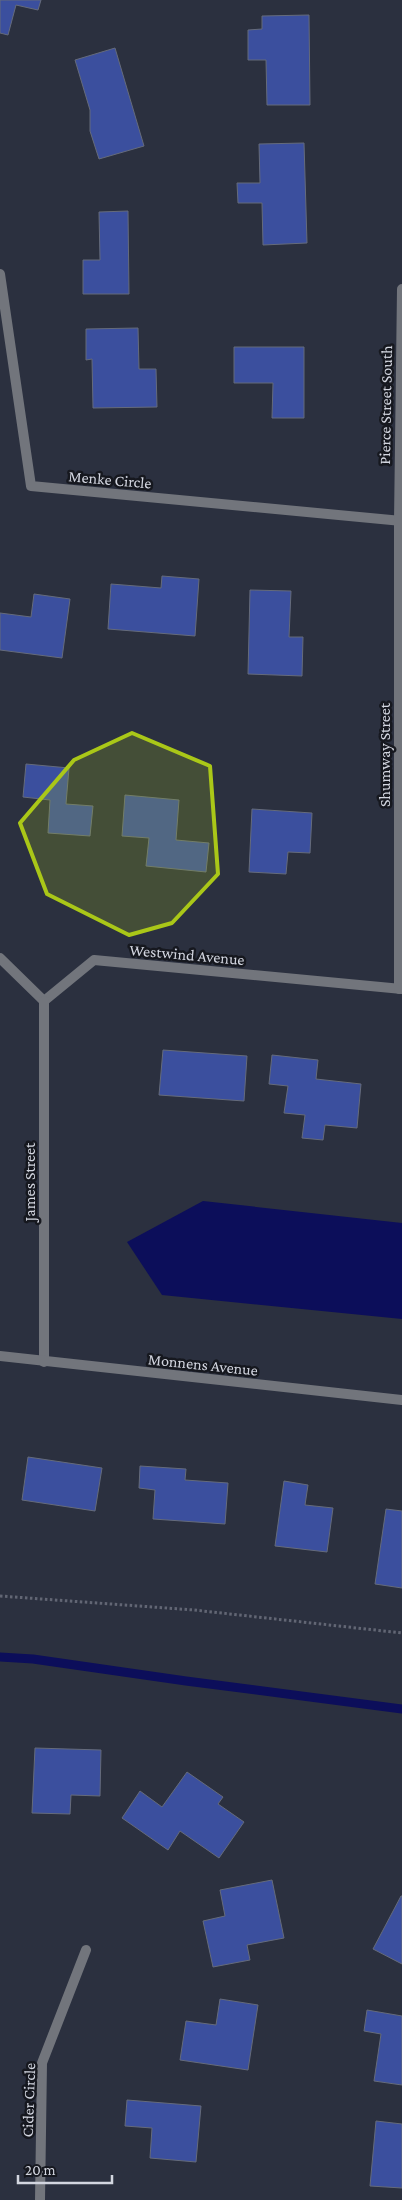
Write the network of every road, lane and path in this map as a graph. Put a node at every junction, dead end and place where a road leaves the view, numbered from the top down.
1 (0, 274) edge
2 (402, 288) edge
3 (400, 521) edge
4 (0, 958) edge
5 (400, 989) edge
6 (44, 1001) junction
7 (0, 1356) edge
8 (44, 1362) junction
9 (402, 1400) edge
10 (0, 1596) edge
11 (402, 1633) edge
12 (86, 1950) dead end
13 (40, 2200) edge

1 - 3 street, Menke Circle
2 - 3 street, Pierce Street South
3 - 5 street, Shumway Street
4 - 6 street
5 - 6 street, Westwind Avenue
6 - 8 street, James Street
7 - 8 street, Monnens Avenue
8 - 9 street, Monnens Avenue
10 - 11 path
12 - 13 street, Cider Circle

